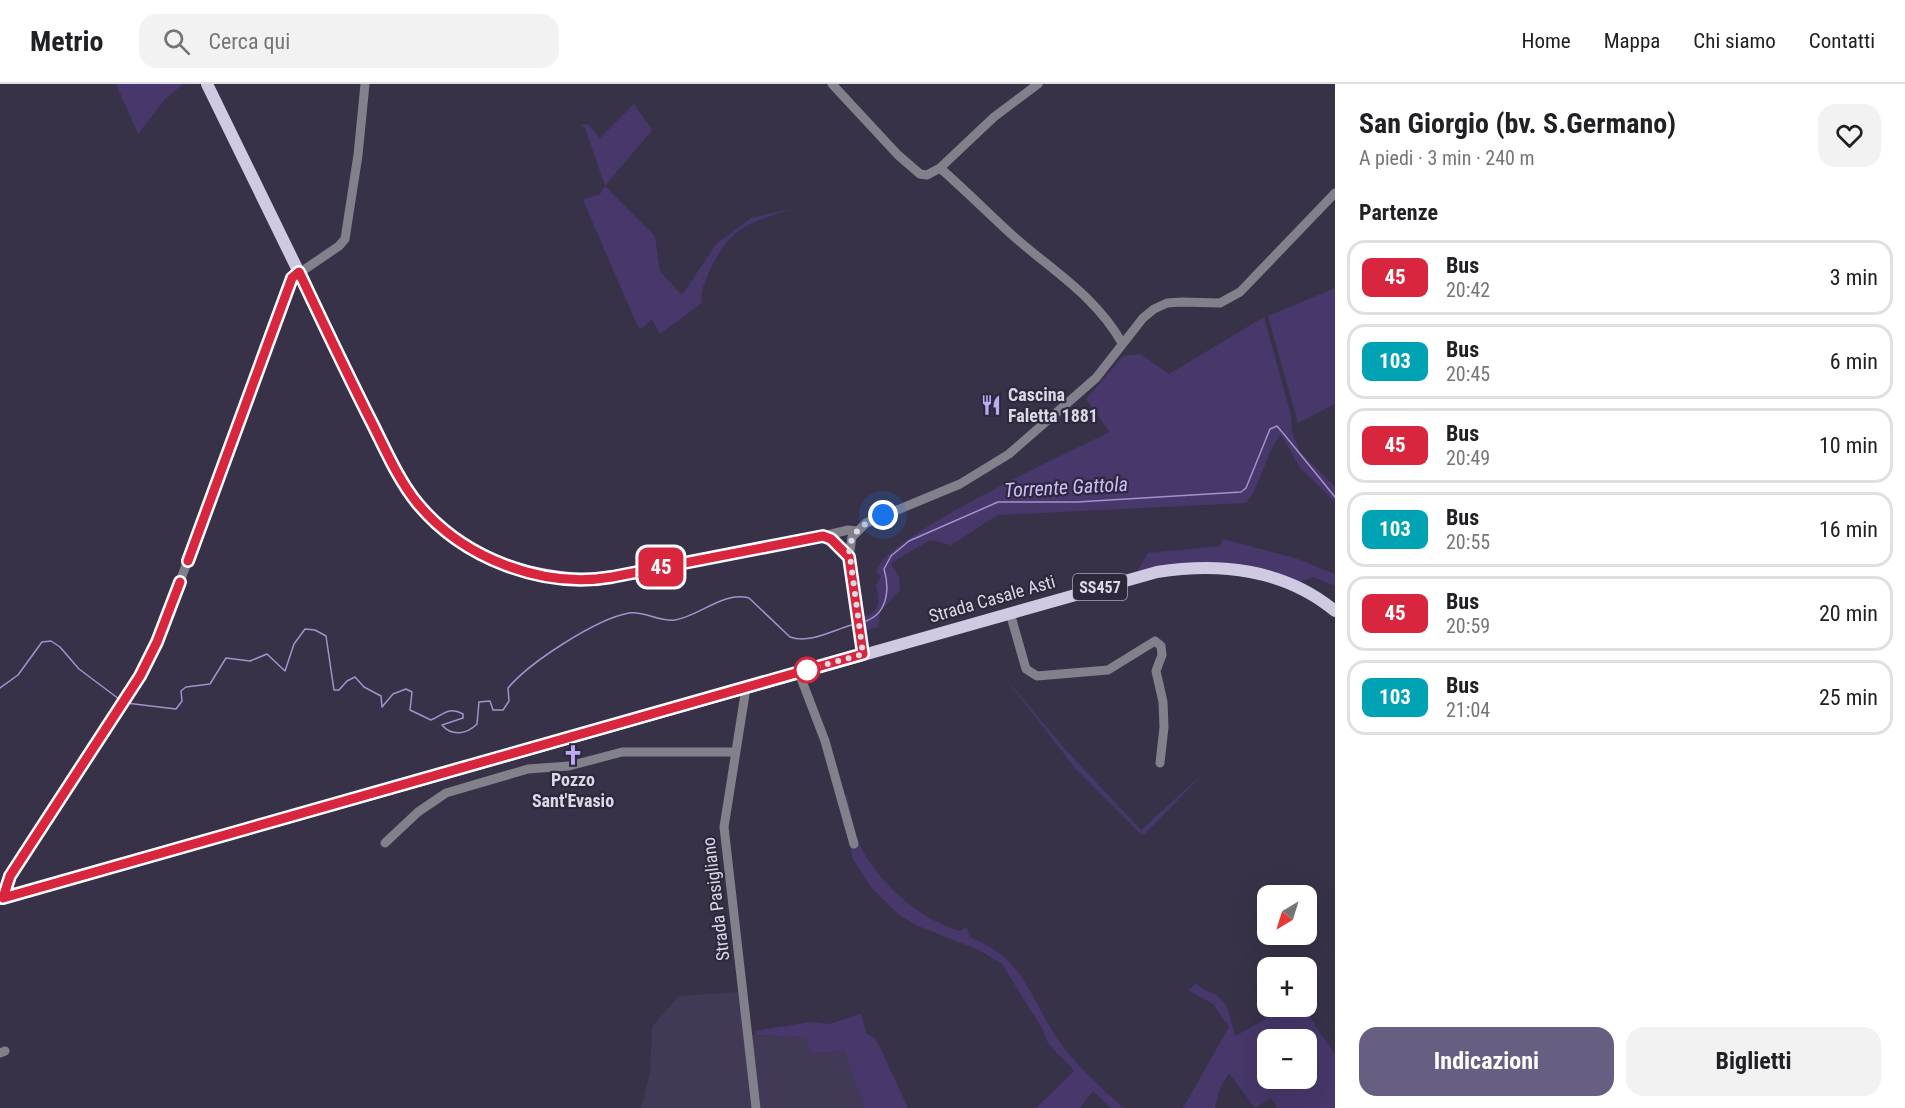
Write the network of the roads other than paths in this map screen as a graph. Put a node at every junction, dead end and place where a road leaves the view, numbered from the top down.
1 (207, 84) edge
2 (365, 84) edge
3 (832, 84) edge
4 (1038, 84) edge
5 (939, 168) junction
6 (1335, 193) edge
7 (299, 272) junction
8 (1122, 343) junction
9 (857, 531) junction
10 (823, 536) junction
11 (849, 557) junction
12 (1335, 610) edge
13 (1010, 613) junction
14 (863, 654) junction
15 (799, 673) junction
16 (746, 688) junction
17 (735, 752) junction
18 (1160, 763) dead end
19 (439, 774) junction
20 (446, 793) junction
21 (385, 843) dead end
22 (854, 844) dead end
23 (4, 899) edge
24 (756, 1108) edge

1 - 7 main road
2 - 7 street
3 - 5 street
4 - 5 street
5 - 8 street
6 - 8 street
7 - 10 main road
7 - 23 street
8 - 9 street
9 - 10 street
9 - 11 street
10 - 11 main road
11 - 14 main road
12 - 13 main road, Strada Casale Asti / SS457
13 - 14 main road, Strada Casale Asti / SS457
13 - 18 street
14 - 15 main road, SS457
15 - 16 main road, SS457
15 - 22 street
16 - 17 street, Strada Pasigliano
16 - 19 main road, SS457
17 - 20 street
17 - 24 street, Strada Pasigliano
19 - 20 street
19 - 23 main road, SS457
20 - 21 street

